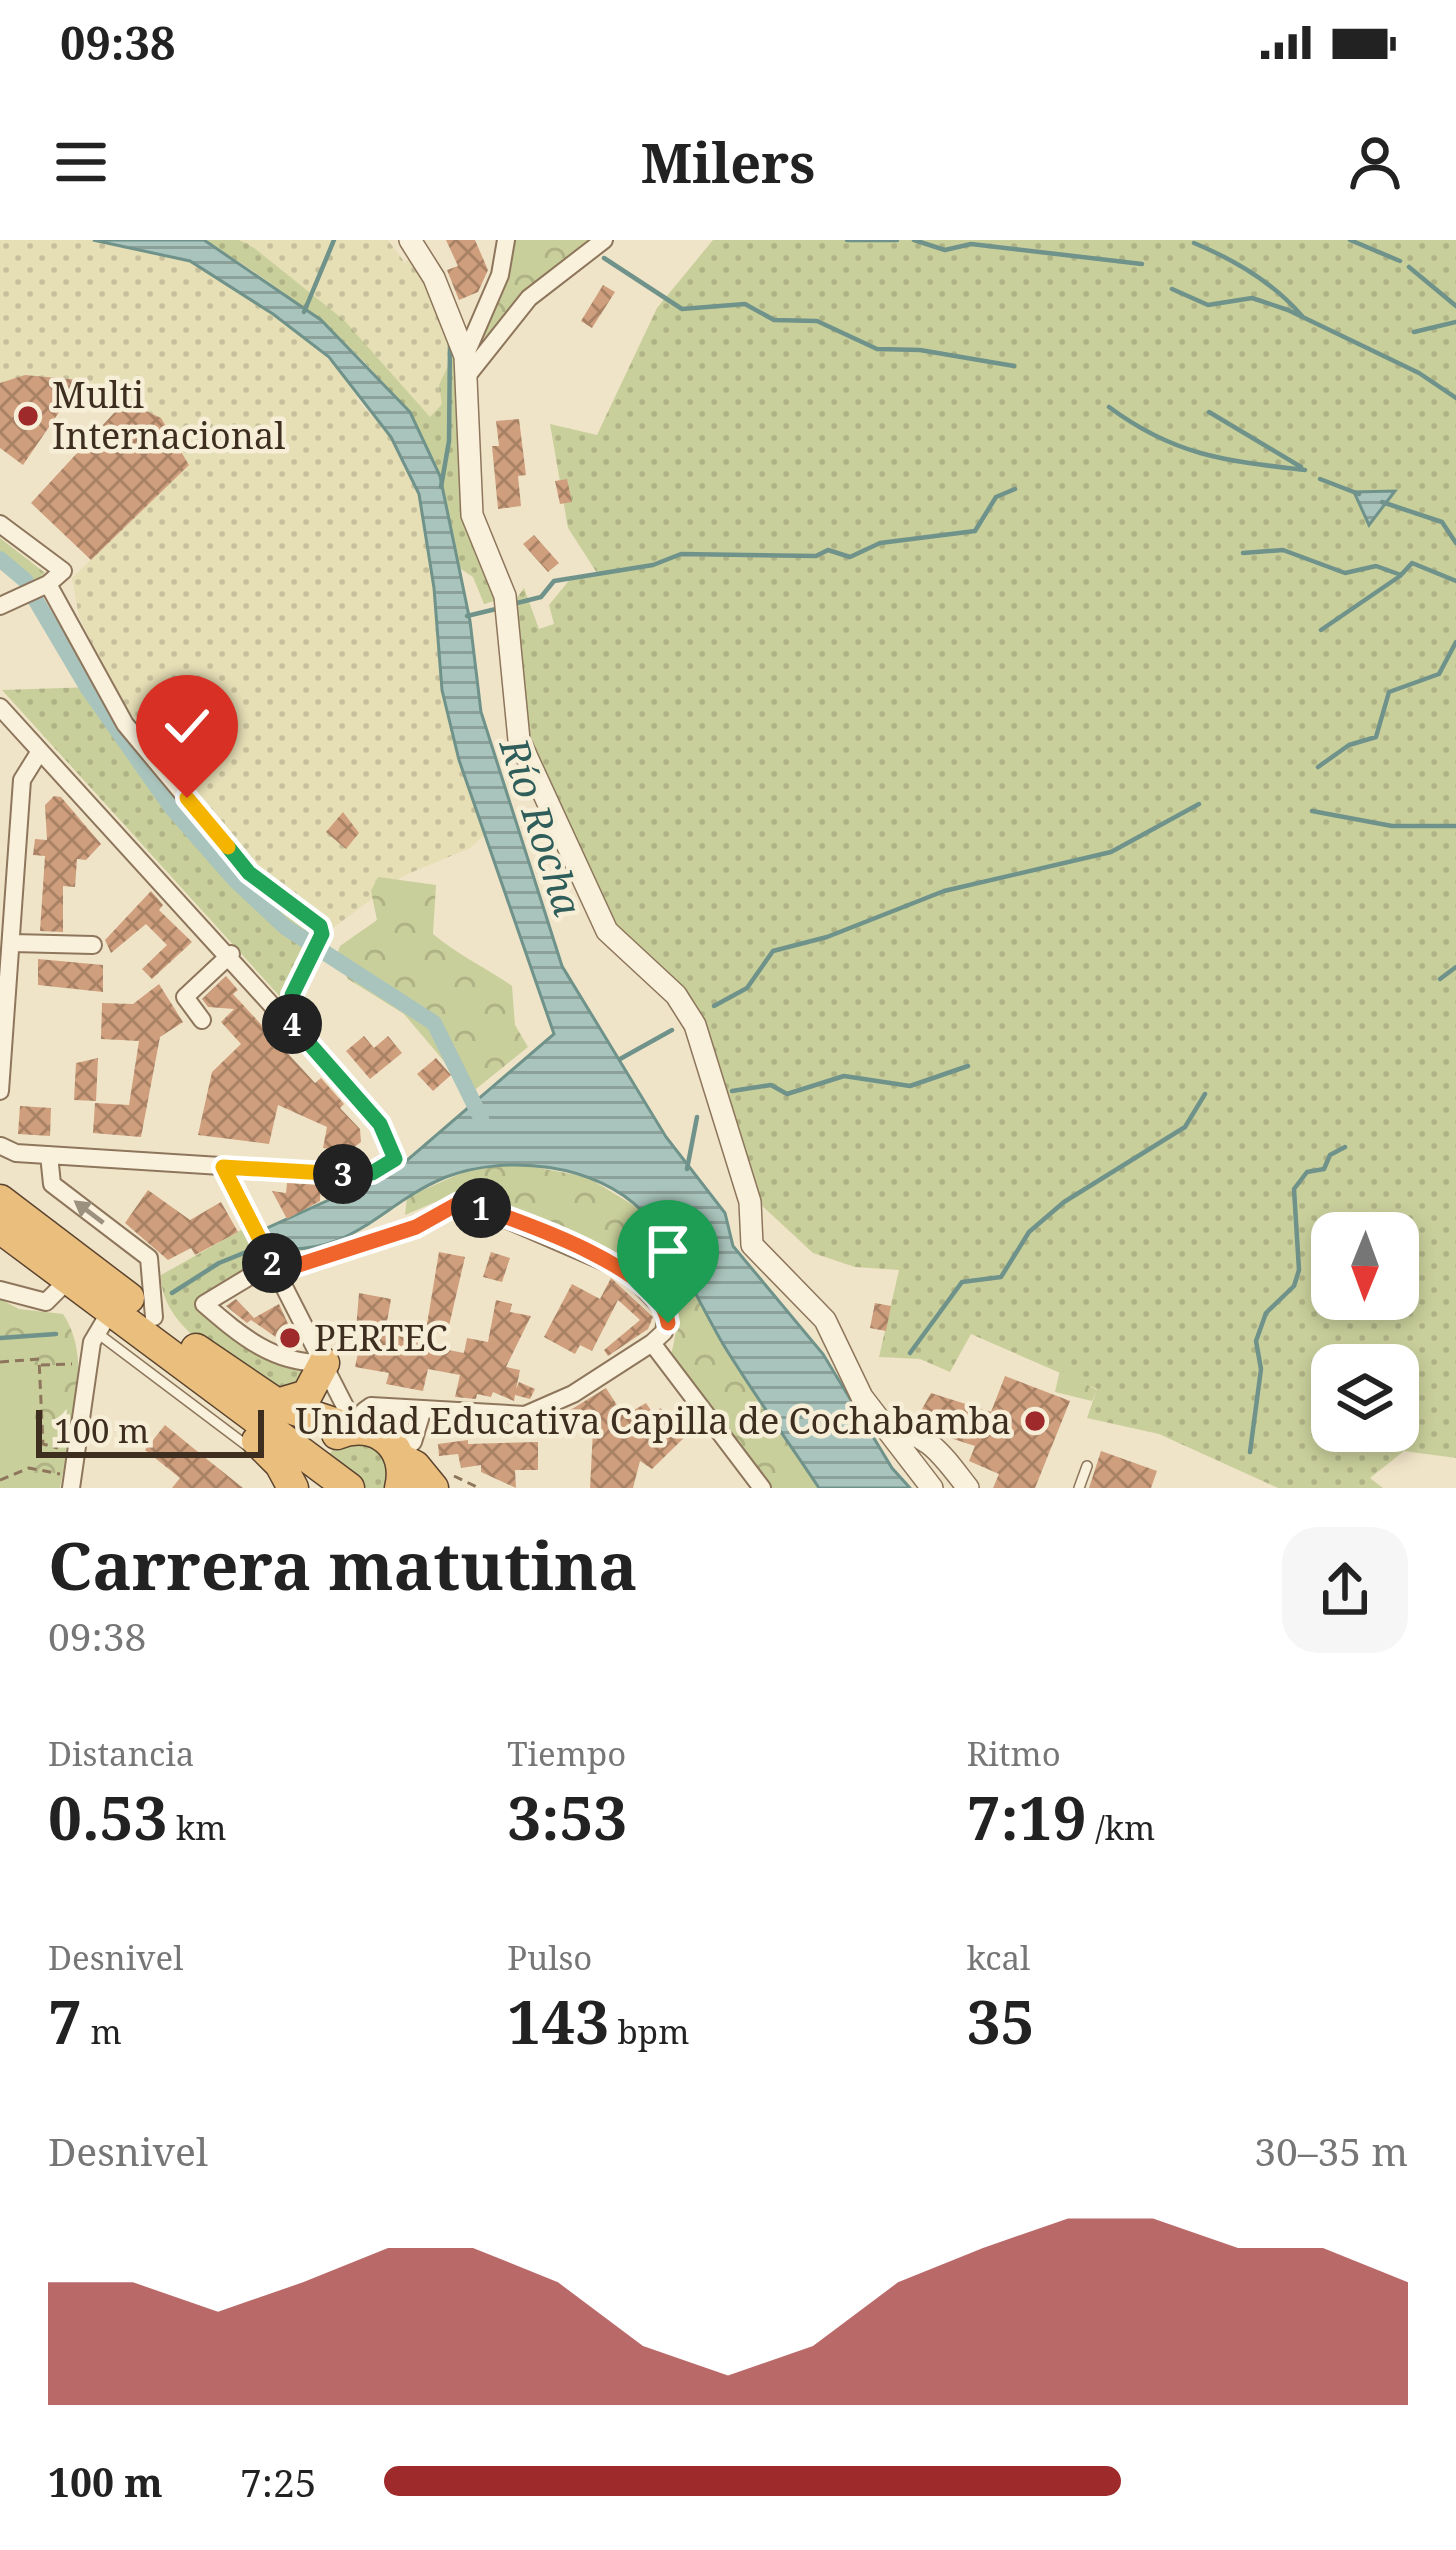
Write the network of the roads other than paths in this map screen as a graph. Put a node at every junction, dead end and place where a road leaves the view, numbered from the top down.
1 (410, 240) edge
2 (506, 240) edge
3 (604, 240) edge
4 (466, 366) junction
5 (0, 524) edge
6 (48, 584) junction
7 (0, 605) edge
8 (0, 706) edge
9 (40, 751) junction
10 (13, 943) junction
11 (93, 945) dead end
12 (231, 954) junction
13 (202, 1020) dead end
14 (288, 1020) junction
15 (0, 1091) edge
16 (0, 1133) edge
17 (0, 1146) edge
18 (50, 1155) junction
19 (223, 1167) junction
20 (0, 1200) edge
21 (0, 1228) edge
22 (272, 1263) junction
23 (69, 1279) junction
24 (0, 1290) edge
25 (154, 1317) junction
26 (104, 1321) junction
27 (652, 1343) junction
28 (327, 1371) junction
29 (277, 1404) junction
30 (422, 1412) junction
31 (360, 1423) junction
32 (885, 1428) junction
33 (1087, 1466) dead end
34 (400, 1467) edge
35 (72, 1482) edge
36 (316, 1482) edge
37 (282, 1488) edge
38 (293, 1488) edge
39 (349, 1488) edge
40 (434, 1488) edge
41 (762, 1488) edge
42 (932, 1488) edge
43 (968, 1488) edge
44 (1078, 1488) edge

1 - 4 street
2 - 4 street
3 - 4 street
4 - 32 street
5 - 6 street
6 - 7 street
6 - 14 street
8 - 9 street
9 - 10 street
9 - 12 street
10 - 11 street
10 - 15 street
12 - 13 street
12 - 14 street
14 - 19 street
16 - 17 street
17 - 18 street
18 - 19 street
25 -> 18 street
19 - 22 street
20 - 25 highway
21 - 23 highway
22 - 27 street
22 - 28 street
22 - 28 street
23 - 24 street
23 - 26 highway
25 - 29 highway
26 - 35 street
26 - 36 highway
26 - 37 lane
26 - 38 highway
27 - 30 street
27 - 41 street
28 - 29 highway
28 - 31 street
28 - 31 street
29 - 31 highway
30 - 31 street
30 - 34 street
31 - 34 highway
31 - 36 highway
32 - 42 street
32 - 43 street
33 - 44 lane
34 - 40 highway
36 - 39 highway

